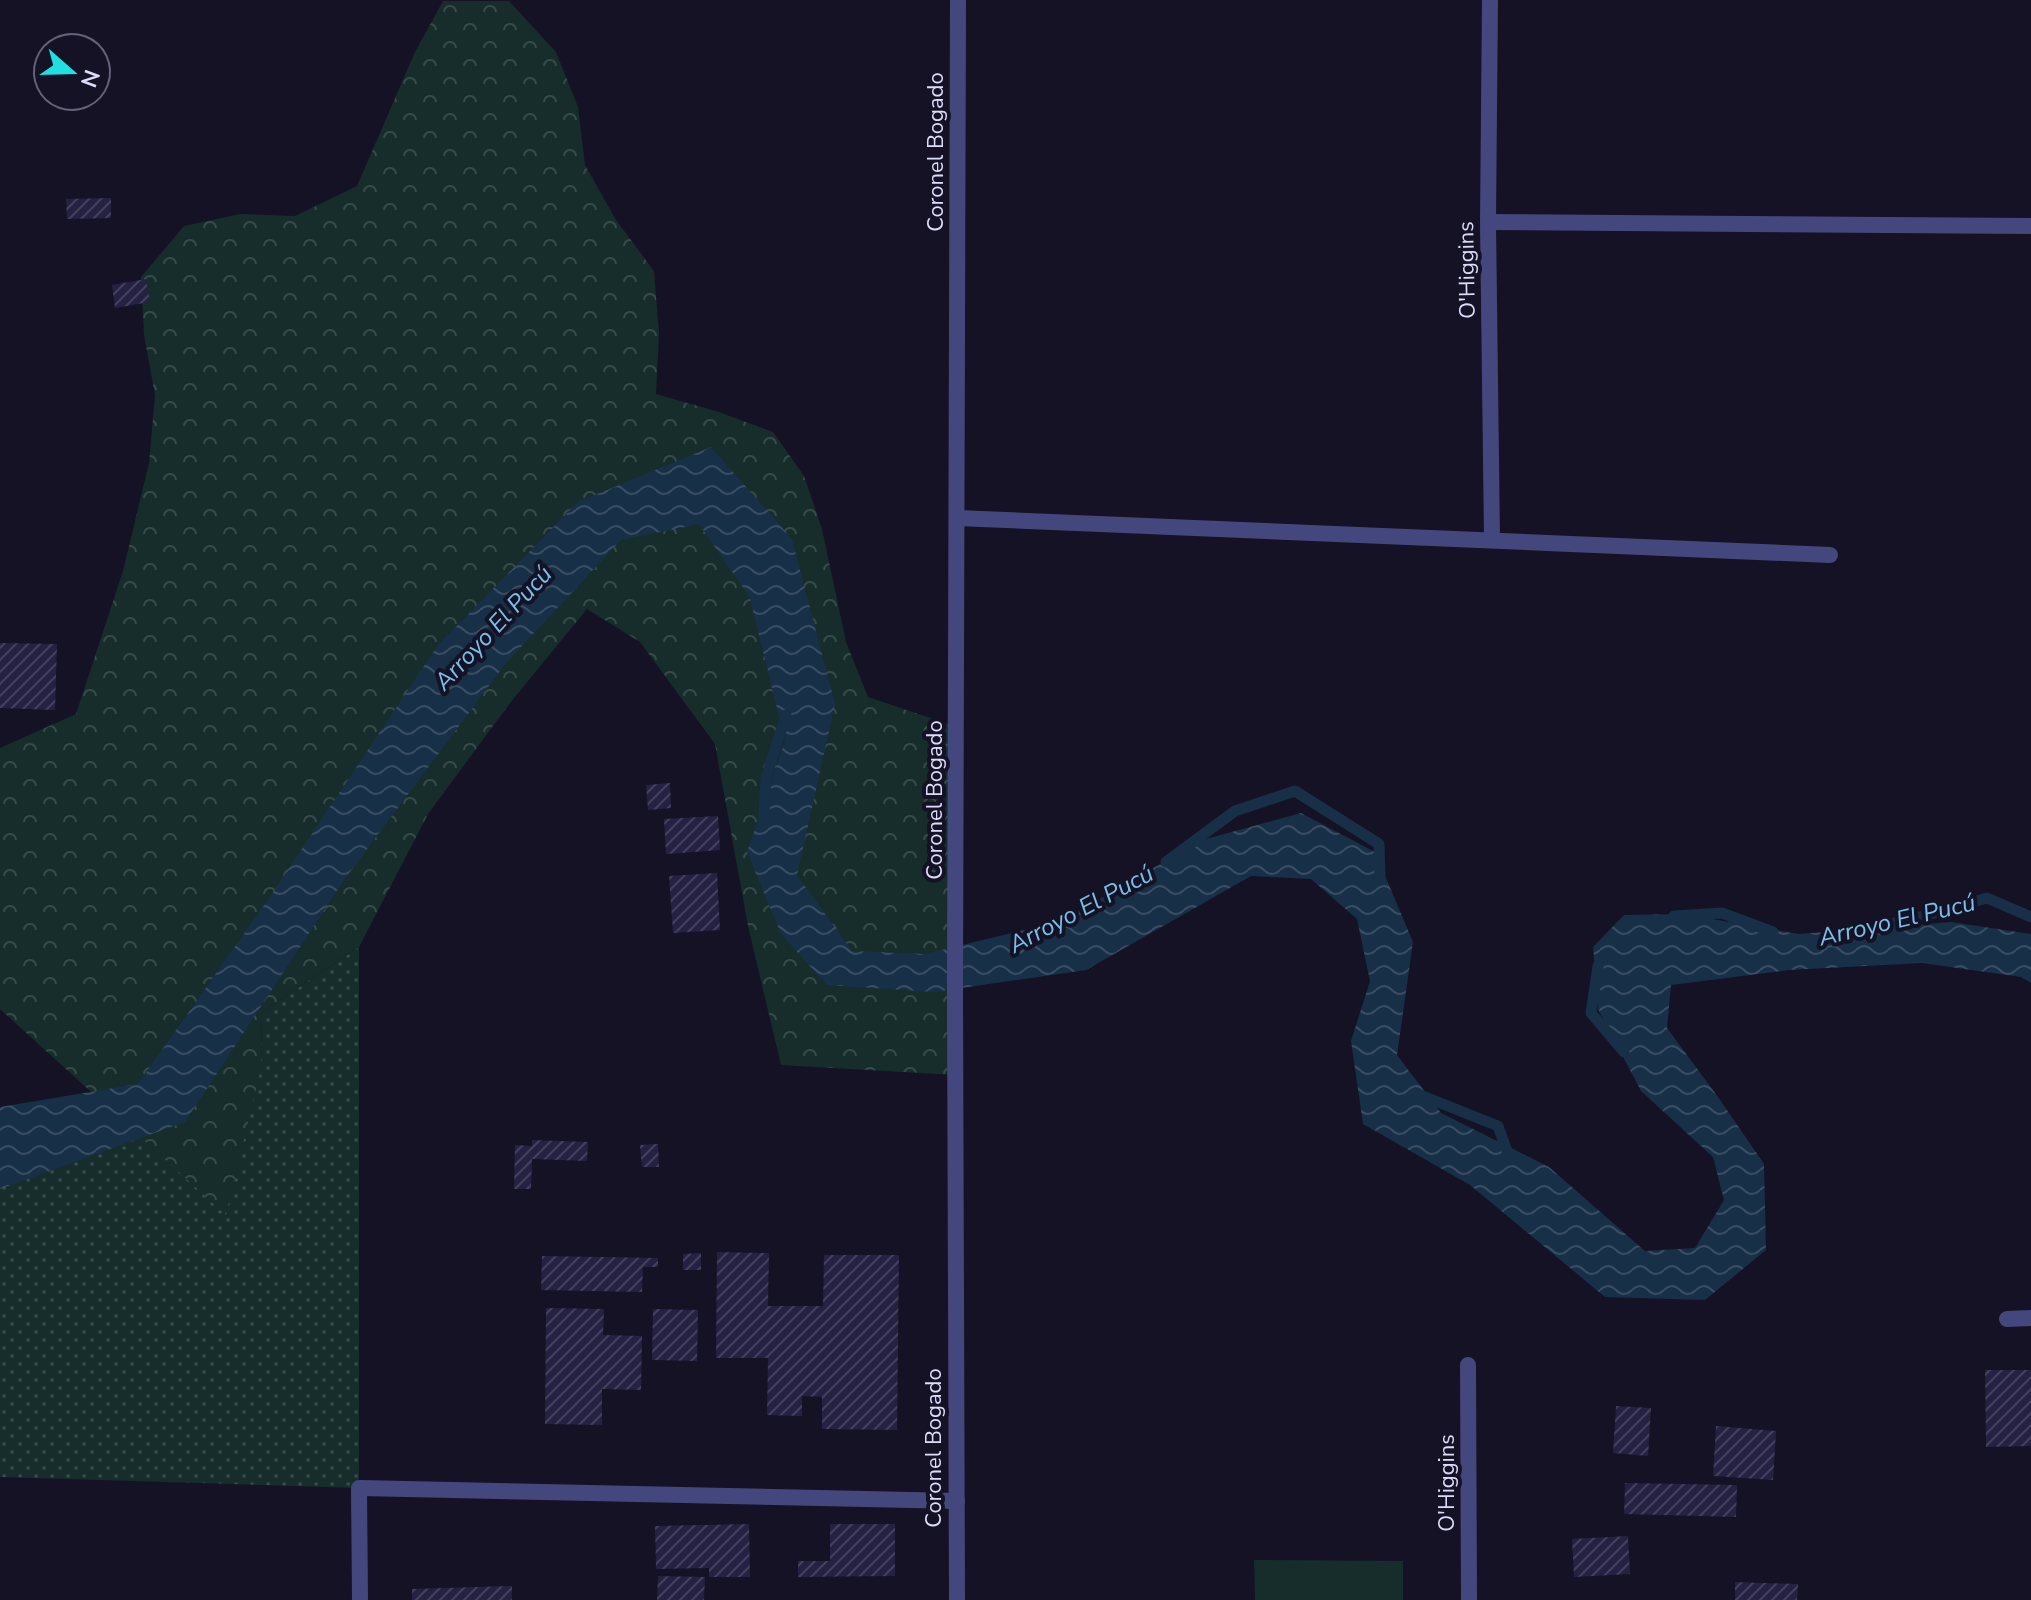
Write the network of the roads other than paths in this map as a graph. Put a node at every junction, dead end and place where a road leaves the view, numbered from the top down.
1 (958, 0) edge
2 (1490, 0) edge
3 (1488, 222) junction
4 (2031, 226) edge
5 (957, 518) junction
6 (1492, 540) junction
7 (1830, 555) dead end
8 (2031, 1318) edge
9 (2007, 1319) dead end
10 (1468, 1365) dead end
11 (957, 1501) junction
12 (360, 1600) edge
13 (957, 1600) edge
14 (1469, 1600) edge

1 - 5 street, Coronel Bogado
2 - 3 street, O'Higgins
3 - 4 street
3 - 6 street, O'Higgins
5 - 6 street
5 - 11 street, Coronel Bogado
6 - 7 street
8 - 9 street
10 - 14 street, O'Higgins
11 - 12 street
11 - 13 street, Coronel Bogado

